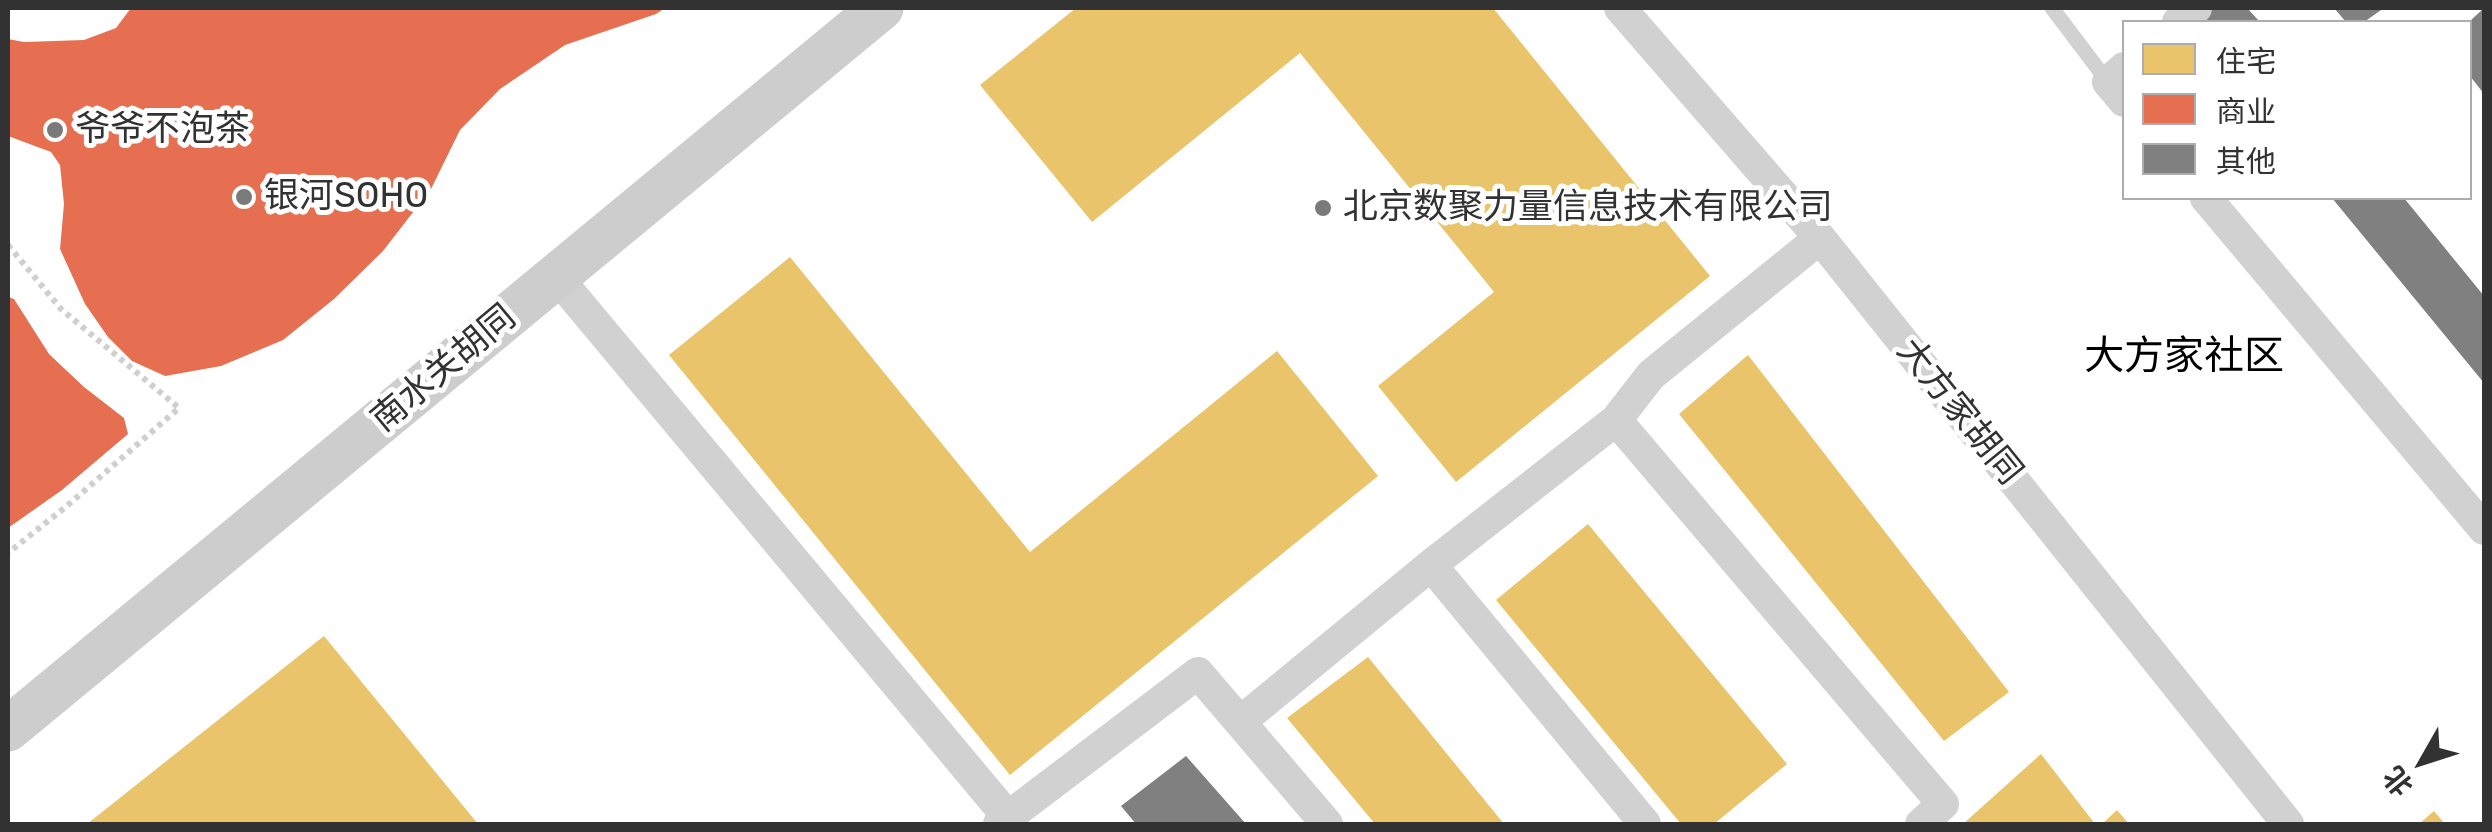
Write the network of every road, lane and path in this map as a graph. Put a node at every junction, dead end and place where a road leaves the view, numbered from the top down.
1 (881, 8) edge
2 (1620, 8) edge
3 (2052, 8) edge
4 (2119, 83) edge
5 (2208, 200) edge
6 (1820, 238) junction
7 (8, 245) edge
8 (556, 276) junction
9 (1616, 420) junction
10 (2484, 529) edge
11 (8, 553) edge
12 (1431, 565) junction
13 (1240, 722) junction
14 (8, 730) edge
15 (1003, 821) edge
16 (1327, 824) edge
17 (1645, 824) edge
18 (1920, 824) edge
19 (2288, 824) edge

1 - 8 street, 南水关胡同
2 - 6 street, 大方家胡同
3 - 4 lane
5 - 10 street
6 - 9 street
6 - 19 street, 大方家胡同
7 - 11 path
8 - 14 street, 南水关胡同
8 - 15 street
9 - 12 street
9 - 18 street
12 - 13 street
12 - 17 street
13 - 15 street
13 - 16 street

